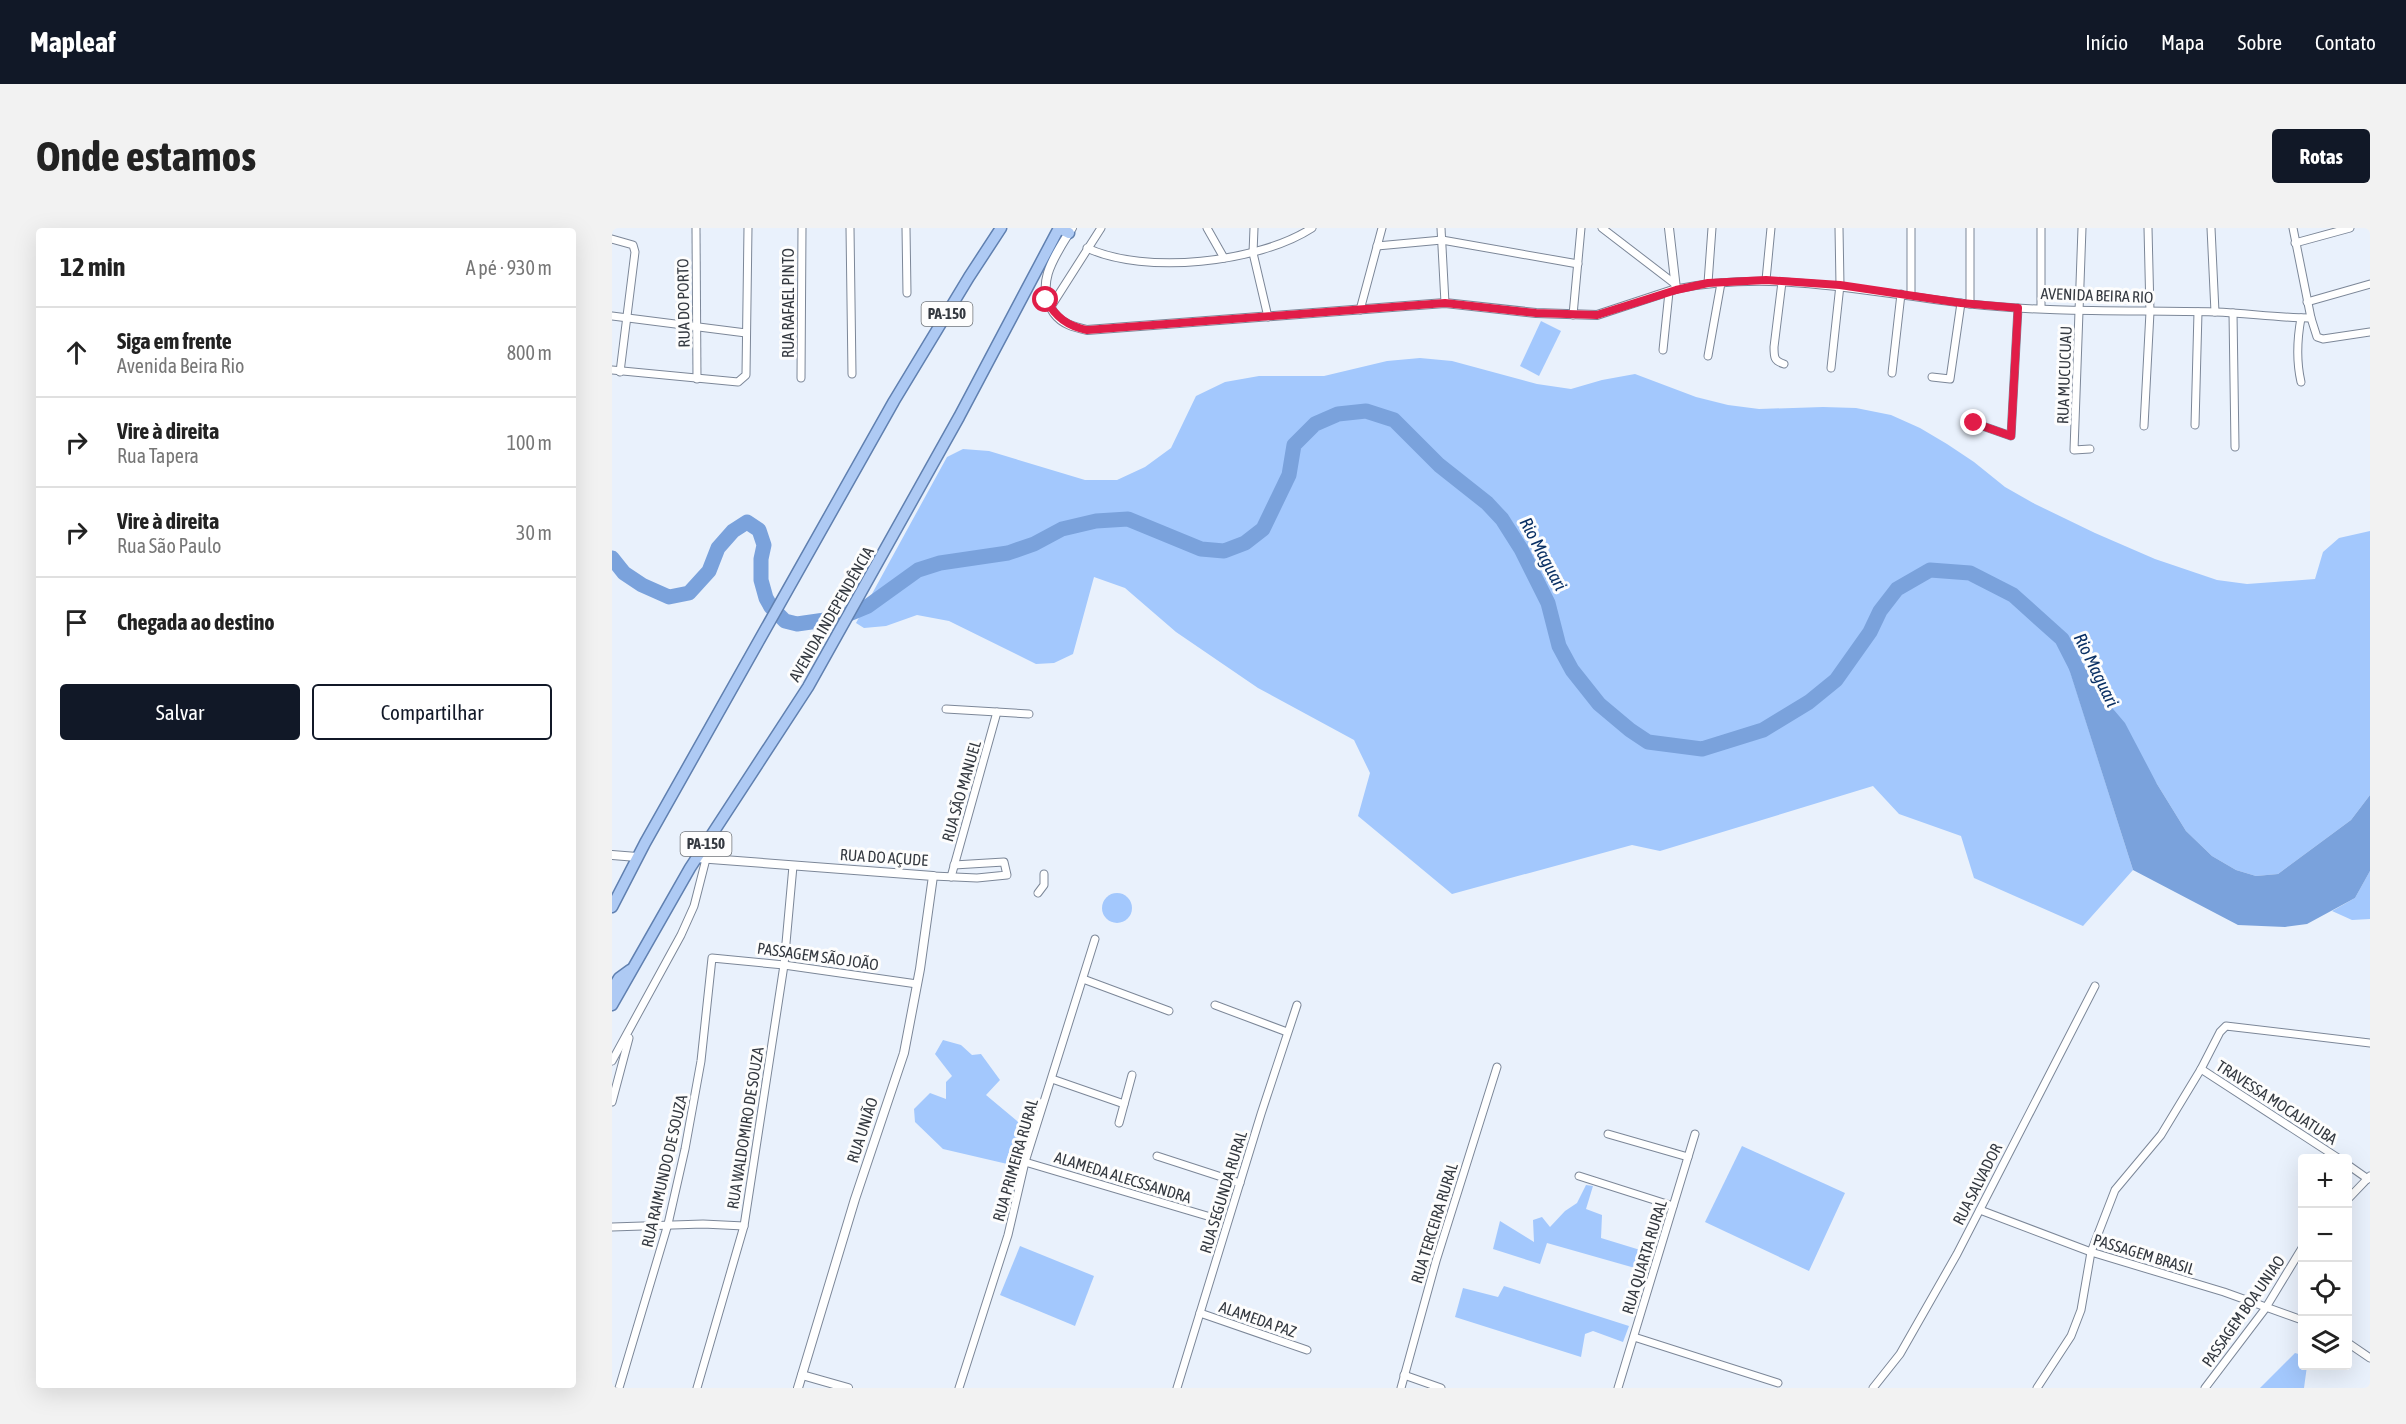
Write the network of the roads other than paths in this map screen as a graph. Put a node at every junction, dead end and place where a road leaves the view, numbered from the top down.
1 (696, 228) edge
2 (748, 228) edge
3 (802, 228) edge
4 (850, 228) edge
5 (906, 228) edge
6 (1002, 228) edge
7 (1101, 228) edge
8 (1207, 228) edge
9 (1254, 228) edge
10 (1312, 228) edge
11 (1382, 228) edge
12 (1441, 228) edge
13 (1581, 228) edge
14 (1602, 228) edge
15 (1669, 228) edge
16 (1712, 228) edge
17 (1771, 228) edge
18 (1839, 228) edge
19 (1911, 228) edge
20 (1970, 228) edge
21 (2041, 228) edge
22 (2082, 228) edge
23 (2148, 228) edge
24 (2211, 228) edge
25 (2293, 228) edge
26 (2350, 228) edge
27 (1066, 230) edge
28 (612, 239) edge
29 (1443, 240) junction
30 (2295, 243) junction
31 (1377, 246) junction
32 (1088, 248) junction
33 (1253, 253) junction
34 (1224, 258) junction
35 (1578, 264) junction
36 (1766, 280) junction
37 (1782, 282) junction
38 (1708, 283) junction
39 (1721, 283) junction
40 (2370, 284) edge
41 (1840, 285) junction
42 (1673, 288) junction
43 (907, 293) dead end
44 (1901, 294) junction
45 (1911, 295) junction
46 (2307, 302) junction
47 (1445, 303) junction
48 (1961, 303) junction
49 (1970, 304) junction
50 (1050, 308) junction
51 (2018, 308) junction
52 (2041, 308) junction
53 (2079, 309) junction
54 (1360, 310) junction
55 (2150, 312) junction
56 (2198, 312) junction
57 (2215, 312) junction
58 (2233, 313) junction
59 (1573, 315) junction
60 (612, 316) edge
61 (1268, 317) junction
62 (627, 318) junction
63 (2301, 318) junction
64 (2310, 318) junction
65 (697, 328) junction
66 (2370, 332) edge
67 (746, 333) junction
68 (1663, 350) dead end
69 (1708, 356) dead end
70 (1784, 364) dead end
71 (1831, 368) dead end
72 (616, 371) edge
73 (1892, 373) dead end
74 (852, 374) dead end
75 (1932, 377) dead end
76 (801, 378) dead end
77 (698, 379) junction
78 (2301, 382) dead end
79 (1974, 423) dead end
80 (2195, 425) dead end
81 (2144, 426) dead end
82 (2235, 447) dead end
83 (2090, 449) dead end
84 (946, 710) dead end
85 (997, 712) junction
86 (1029, 714) dead end
87 (612, 855) edge
88 (637, 857) junction
89 (702, 859) junction
90 (954, 865) junction
91 (794, 866) junction
92 (1044, 874) dead end
93 (933, 876) junction
94 (951, 877) junction
95 (1038, 893) dead end
96 (612, 907) edge
97 (1095, 939) dead end
98 (714, 957) joint
99 (784, 964) junction
100 (635, 966) junction
101 (1083, 979) junction
102 (917, 984) junction
103 (2095, 986) dead end
104 (612, 990) edge
105 (612, 1005) edge
106 (1215, 1005) dead end
107 (1298, 1005) dead end
108 (1168, 1011) dead end
109 (631, 1030) junction
110 (1290, 1032) junction
111 (2370, 1043) edge
112 (612, 1061) edge
113 (1497, 1067) dead end
114 (2201, 1069) junction
115 (1132, 1075) dead end
116 (1052, 1079) junction
117 (612, 1102) edge
118 (1124, 1104) junction
119 (1119, 1123) dead end
120 (1608, 1134) dead end
121 (1695, 1134) dead end
122 (2332, 1154) edge
123 (1157, 1156) dead end
124 (1688, 1157) junction
125 (1025, 1162) junction
126 (2352, 1167) edge
127 (1578, 1176) dead end
128 (2369, 1178) edge
129 (1240, 1183) junction
130 (2352, 1195) edge
131 (1673, 1206) junction
132 (1980, 1210) junction
133 (1214, 1218) dead end
134 (668, 1224) junction
135 (744, 1226) junction
136 (612, 1227) edge
137 (2091, 1252) junction
138 (2298, 1255) edge
139 (2265, 1309) junction
140 (1200, 1312) junction
141 (2298, 1319) edge
142 (1634, 1337) junction
143 (2352, 1346) edge
144 (1307, 1350) dead end
145 (2370, 1358) edge
146 (802, 1375) junction
147 (1404, 1375) junction
148 (1778, 1383) dead end
149 (619, 1388) edge
150 (697, 1388) edge
151 (798, 1388) edge
152 (848, 1388) edge
153 (959, 1388) edge
154 (1177, 1388) edge
155 (1401, 1388) edge
156 (1441, 1388) edge
157 (1618, 1388) edge
158 (1873, 1388) edge
159 (2037, 1388) edge
160 (2205, 1388) edge

1 - 65 street, RUA DO PORTO
2 - 67 street
3 - 76 street, RUA RAFAEL PINTO
4 - 74 street
5 - 43 street
6 - 88 main road, PA-150
7 - 32 street
8 - 34 street
9 - 33 street
10 - 33 street
11 - 31 street
12 - 29 street
13 - 35 street
14 - 42 street
15 - 42 street
16 - 38 street
17 - 36 street
18 - 41 street
19 - 45 street
20 - 49 street
21 - 52 street
22 - 53 street, RUA MUCUCUAU
23 - 55 street
24 - 57 street
25 - 30 street
26 - 30 street
27 - 50 street
27 - 89 main road, AVENIDA INDEPENDÊNCIA / PA-150
28 - 62 street
29 - 31 street
29 - 35 street
29 - 47 street
30 - 46 street
31 - 54 street
32 - 34 street
32 - 50 street
33 - 34 street
33 - 61 street
35 - 59 street
36 - 37 street, AVENIDA BEIRA RIO
36 - 39 street, AVENIDA BEIRA RIO
37 - 41 street, AVENIDA BEIRA RIO
37 - 70 street
38 - 39 street, AVENIDA BEIRA RIO
38 - 42 street, AVENIDA BEIRA RIO
39 - 69 street
40 - 46 street
41 - 44 street, AVENIDA BEIRA RIO
41 - 71 street
42 - 59 street, AVENIDA BEIRA RIO
42 - 68 street
44 - 45 street, AVENIDA BEIRA RIO
44 - 73 street
45 - 48 street, AVENIDA BEIRA RIO
46 - 64 street
47 - 54 street, AVENIDA BEIRA RIO
47 - 59 street, AVENIDA BEIRA RIO
48 - 49 street, AVENIDA BEIRA RIO
48 - 75 street
49 - 51 street, AVENIDA BEIRA RIO
50 - 61 street, AVENIDA BEIRA RIO
51 - 52 street, AVENIDA BEIRA RIO
51 - 79 street
52 - 53 street, AVENIDA BEIRA RIO
53 - 55 street, AVENIDA BEIRA RIO
53 - 83 street, RUA MUCUCUAU
54 - 61 street, AVENIDA BEIRA RIO
55 - 56 street, AVENIDA BEIRA RIO
55 - 81 street
56 - 57 street, AVENIDA BEIRA RIO
56 - 80 street
57 - 58 street, AVENIDA BEIRA RIO
58 - 63 street, AVENIDA BEIRA RIO
58 - 82 street
60 - 62 street
62 - 65 street
62 - 72 street
63 - 64 street, AVENIDA BEIRA RIO
63 - 78 street
64 - 66 street
65 - 67 street
65 - 77 street, RUA DO PORTO
67 - 77 street
72 - 77 street
84 - 85 street
85 - 86 street
85 - 90 street, RUA SÃO MANUEL
87 - 88 street
88 - 96 main road, PA-150
89 - 91 street, RUA DO AÇUDE
89 - 100 main road, AVENIDA INDEPENDÊNCIA / PA-150
89 - 109 street
90 - 94 street, RUA SÃO MANUEL
90 - 94 street, RUA DO AÇUDE
91 - 93 street, RUA DO AÇUDE
91 - 99 street, RUA WALDOMIRO DE SOUZA
92 - 95 street
93 - 94 street, RUA DO AÇUDE
93 - 102 street, RUA UNIÃO
97 - 101 street, RUA PRIMEIRA RURAL
98 - 99 street, PASSAGEM SÃO JOÃO
98 - 134 street, RUA RAIMUNDO DE SOUZA
99 - 102 street, PASSAGEM SÃO JOÃO
99 - 135 street, RUA WALDOMIRO DE SOUZA
100 - 104 main road
100 - 105 main road, AVENIDA INDEPENDÊNCIA / PA-150
101 - 108 street
101 - 116 street, RUA PRIMEIRA RURAL
102 - 146 street, RUA UNIÃO
103 - 132 street, RUA SALVADOR
106 - 110 street
107 - 110 street, RUA SEGUNDA RURAL
109 - 112 street
109 - 117 street
110 - 129 street, RUA SEGUNDA RURAL
111 - 114 street
113 - 147 street, RUA TERCEIRA RURAL
114 - 122 street, TRAVESSA MOCAJATUBA
114 - 137 street
115 - 118 street
116 - 118 street
116 - 125 street, RUA PRIMEIRA RURAL
118 - 119 street
120 - 124 street
121 - 124 street, RUA QUARTA RURAL
123 - 129 street
124 - 131 street, RUA QUARTA RURAL
125 - 133 street, ALAMEDA ALECSSANDRA
125 - 153 street, RUA PRIMEIRA RURAL
126 - 128 street, TRAVESSA MOCAJATUBA
127 - 131 street
128 - 130 street
129 - 140 street, RUA SEGUNDA RURAL
131 - 142 street, RUA QUARTA RURAL
132 - 137 street, PASSAGEM BRASIL
132 - 158 street, RUA SALVADOR
134 - 135 street
134 - 136 street
134 - 149 street, RUA RAIMUNDO DE SOUZA
135 - 150 street, RUA WALDOMIRO DE SOUZA
137 - 139 street, PASSAGEM BRASIL
137 - 159 street
138 - 139 street, PASSAGEM BOA UNIAO
139 - 141 street, PASSAGEM BRASIL
139 - 160 street, PASSAGEM BOA UNIAO
140 - 144 street, ALAMEDA PAZ
140 - 154 street, RUA SEGUNDA RURAL
142 - 148 street
142 - 157 street, RUA QUARTA RURAL
143 - 145 street
146 - 151 street, RUA UNIÃO
146 - 152 street
147 - 155 street, RUA TERCEIRA RURAL
147 - 156 street

